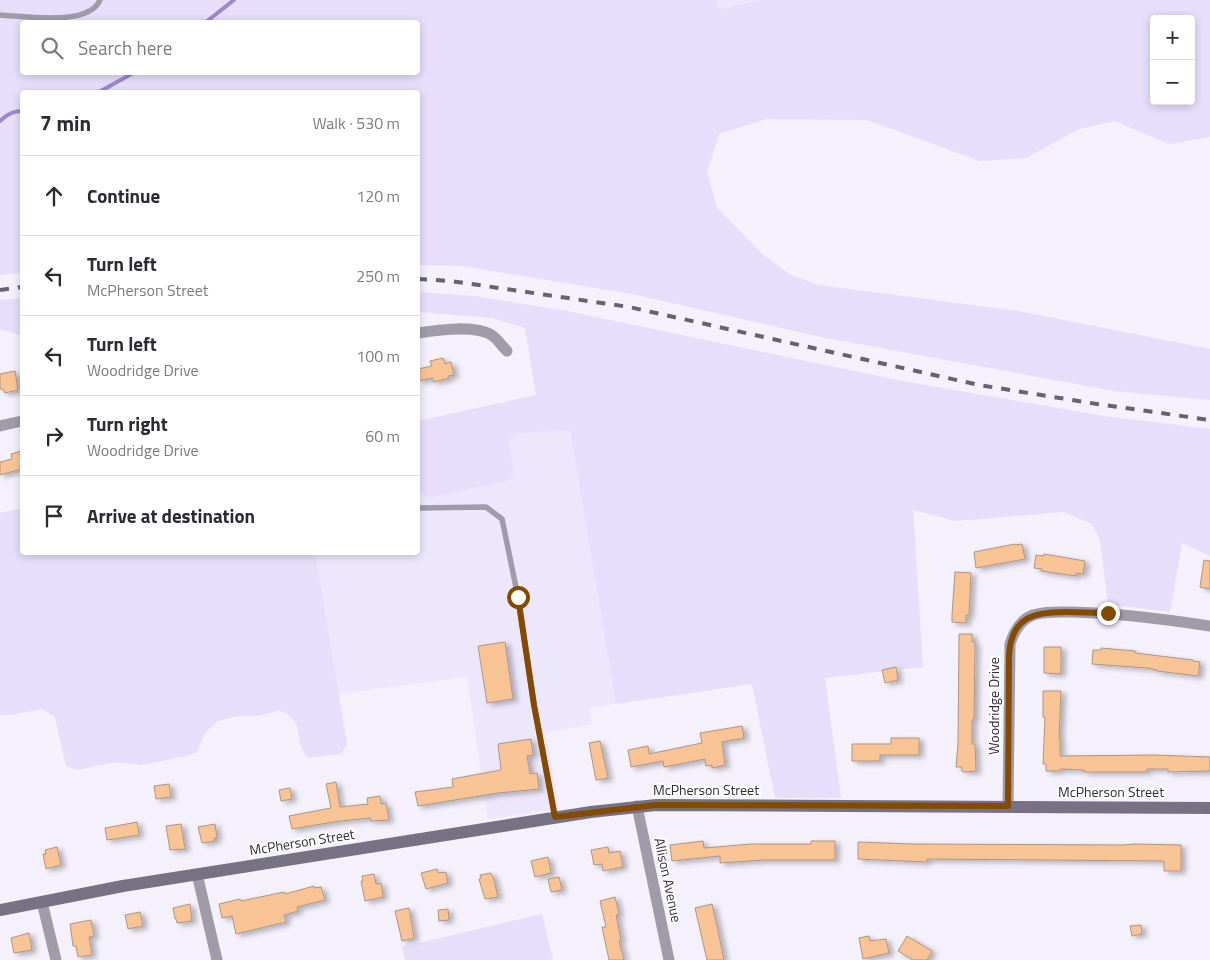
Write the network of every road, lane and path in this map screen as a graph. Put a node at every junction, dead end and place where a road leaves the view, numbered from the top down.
1 (100, 0) edge
2 (0, 15) edge
3 (420, 333) edge
4 (507, 351) dead end
5 (20, 421) edge
6 (0, 426) edge
7 (420, 508) edge
8 (1210, 626) edge
9 (637, 806) junction
10 (1008, 806) junction
11 (1210, 808) edge
12 (555, 817) junction
13 (197, 874) junction
14 (42, 902) junction
15 (0, 910) edge
16 (56, 960) edge
17 (217, 960) edge
18 (669, 960) edge

1 - 2 lane
3 - 4 street
5 - 6 street
7 - 12 lane
8 - 10 street, Woodridge Drive
9 - 10 street, McPherson Street
9 - 12 street, McPherson Street
9 - 18 street, Allison Avenue
10 - 11 street, McPherson Street
12 - 13 street, McPherson Street
13 - 14 street, McPherson Street
13 - 17 street
14 - 15 street, McPherson Street
14 - 16 street

